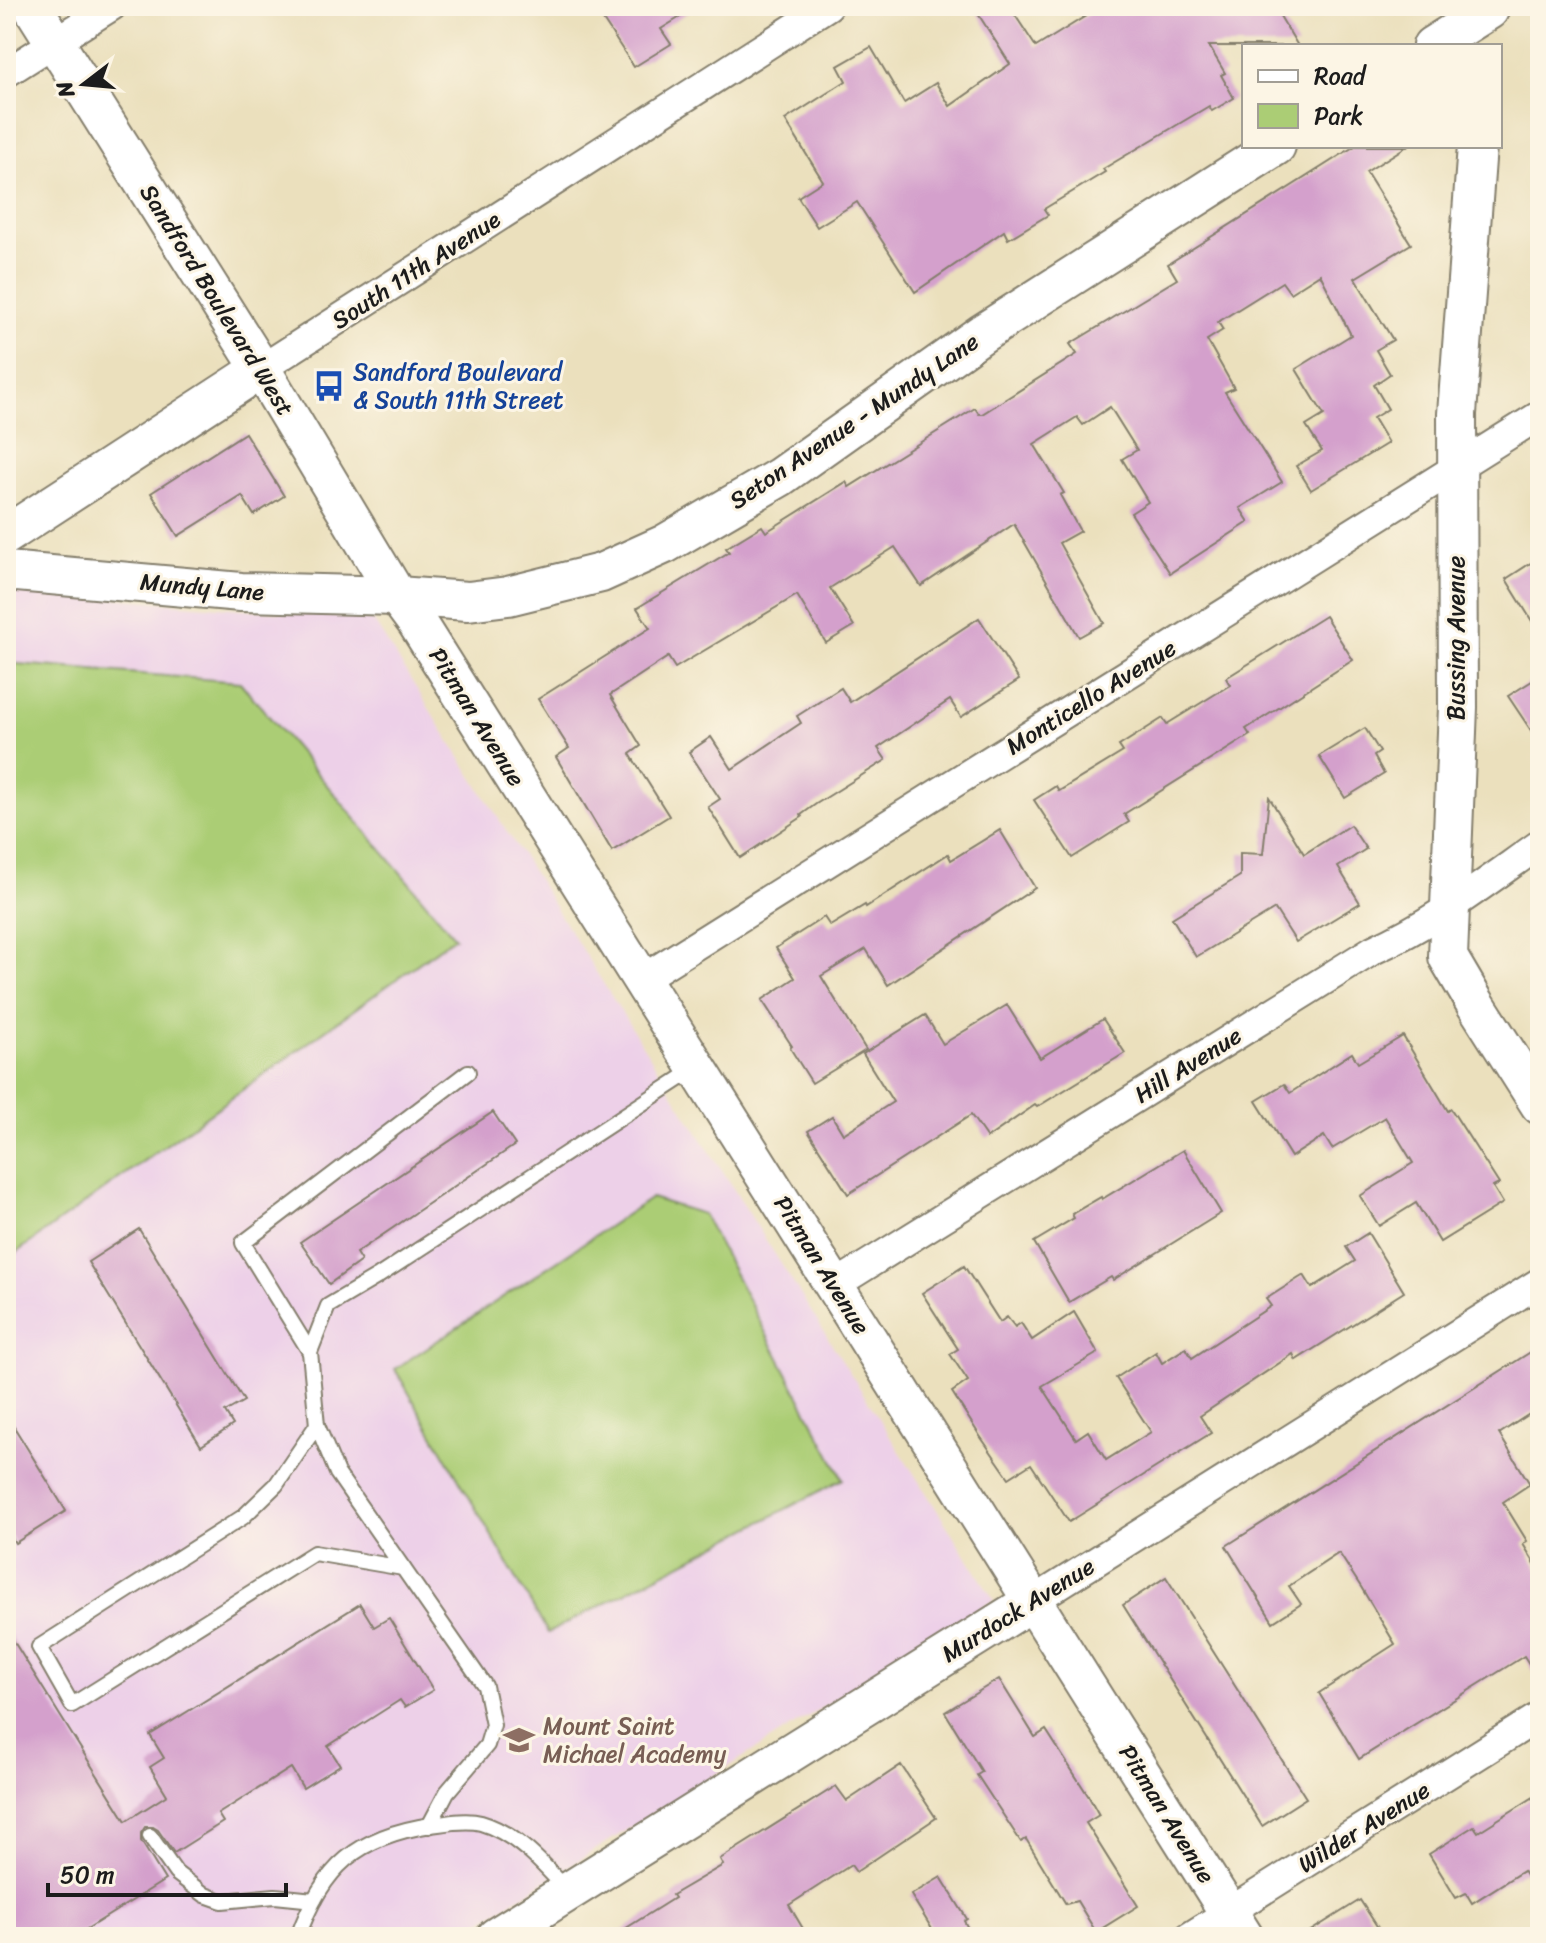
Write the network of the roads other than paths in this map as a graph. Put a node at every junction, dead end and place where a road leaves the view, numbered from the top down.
1 (32, 6) edge
2 (112, 6) edge
3 (826, 7) edge
4 (1489, 17) edge
5 (55, 42) junction
6 (1436, 44) edge
7 (6, 73) edge
8 (1273, 148) edge
9 (1477, 148) edge
10 (261, 369) junction
11 (1540, 415) edge
12 (1457, 468) junction
13 (6, 535) edge
14 (6, 571) edge
15 (397, 596) junction
16 (1540, 844) edge
17 (1450, 907) junction
18 (642, 979) junction
19 (698, 1067) junction
20 (468, 1072) dead end
21 (1540, 1105) edge
22 (1540, 1282) edge
23 (835, 1285) junction
24 (310, 1352) junction
25 (317, 1425) junction
26 (403, 1568) junction
27 (1033, 1601) junction
28 (1540, 1716) edge
29 (429, 1826) junction
30 (150, 1836) dead end
31 (569, 1891) junction
32 (314, 1900) junction
33 (1236, 1924) edge
34 (298, 1937) edge
35 (496, 1937) edge
36 (1189, 1937) edge

1 - 5 street, Sandford Boulevard West
2 - 5 street
3 - 10 street, South 11th Avenue
4 - 6 street
5 - 7 street
5 - 10 street, Sandford Boulevard West
8 - 15 street, Seton Avenue - Mundy Lane
9 - 12 street, Bussing Avenue
10 - 13 street, South 11th Avenue
10 - 15 street, Sandford Boulevard West
11 - 12 street, Monticello Avenue
12 - 17 street, Bussing Avenue
12 - 18 street, Monticello Avenue
14 - 15 street, Mundy Lane
15 - 18 street, Pitman Avenue
16 - 17 street, Hill Avenue
17 - 21 street, Bussing Avenue
17 - 23 street, Hill Avenue
18 - 19 street, Pitman Avenue
19 - 23 street, Pitman Avenue
19 - 24 lane
20 - 24 lane
22 - 27 street, Murdock Avenue
23 - 27 street, Pitman Avenue
24 - 25 lane
25 - 26 lane
25 - 26 lane
26 - 29 lane
27 - 31 street, Murdock Avenue
27 - 33 street, Pitman Avenue
28 - 33 street, Wilder Avenue
29 - 31 lane
29 - 32 lane
30 - 32 lane
31 - 35 street, Murdock Avenue
32 - 34 lane
33 - 36 street, Wilder Avenue

